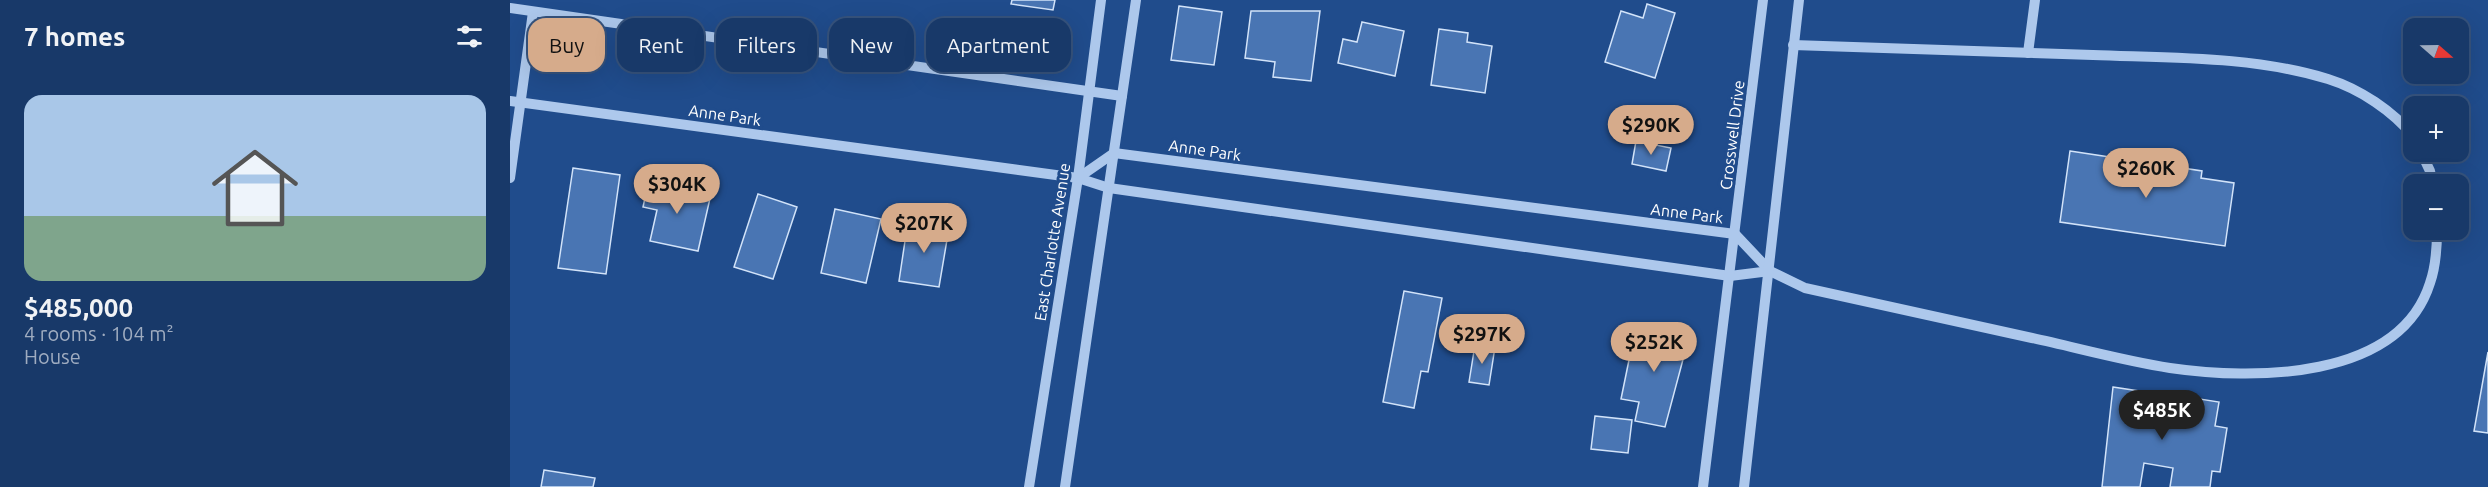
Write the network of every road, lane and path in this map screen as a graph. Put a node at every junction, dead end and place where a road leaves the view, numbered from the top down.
1 (1101, 0) edge
2 (1136, 0) edge
3 (1763, 0) edge
4 (1798, 0) edge
5 (2035, 0) edge
6 (510, 8) edge
7 (533, 12) junction
8 (1793, 45) junction
9 (2028, 53) junction
10 (1088, 90) junction
11 (1122, 96) junction
12 (515, 102) edge
13 (2403, 124) edge
14 (1114, 153) junction
15 (510, 178) edge
16 (1078, 178) junction
17 (1109, 188) junction
18 (1735, 234) junction
19 (2437, 240) edge
20 (1770, 271) junction
21 (1730, 276) junction
22 (1029, 487) edge
23 (1065, 487) edge
24 (1703, 487) edge
25 (1743, 487) edge

1 - 10 street, East Charlotte Avenue
2 - 11 street
3 - 18 street, Crosswell Drive
4 - 8 street
5 - 9 street
6 - 7 street
7 - 10 street
7 - 12 street
8 - 9 street
8 - 20 street
9 - 13 street
10 - 11 street
10 - 16 street, East Charlotte Avenue
11 - 14 street
12 - 15 street
12 - 16 street, Anne Park
14 - 16 street
14 - 17 street
14 - 18 street, Anne Park
16 - 17 street, Anne Park
16 - 22 street, East Charlotte Avenue
17 - 21 street, Anne Park
17 - 23 street
18 - 20 street, Anne Park
18 - 21 street, Crosswell Drive
19 - 20 street
20 - 21 street, Anne Park
20 - 25 street
21 - 24 street, Crosswell Drive

